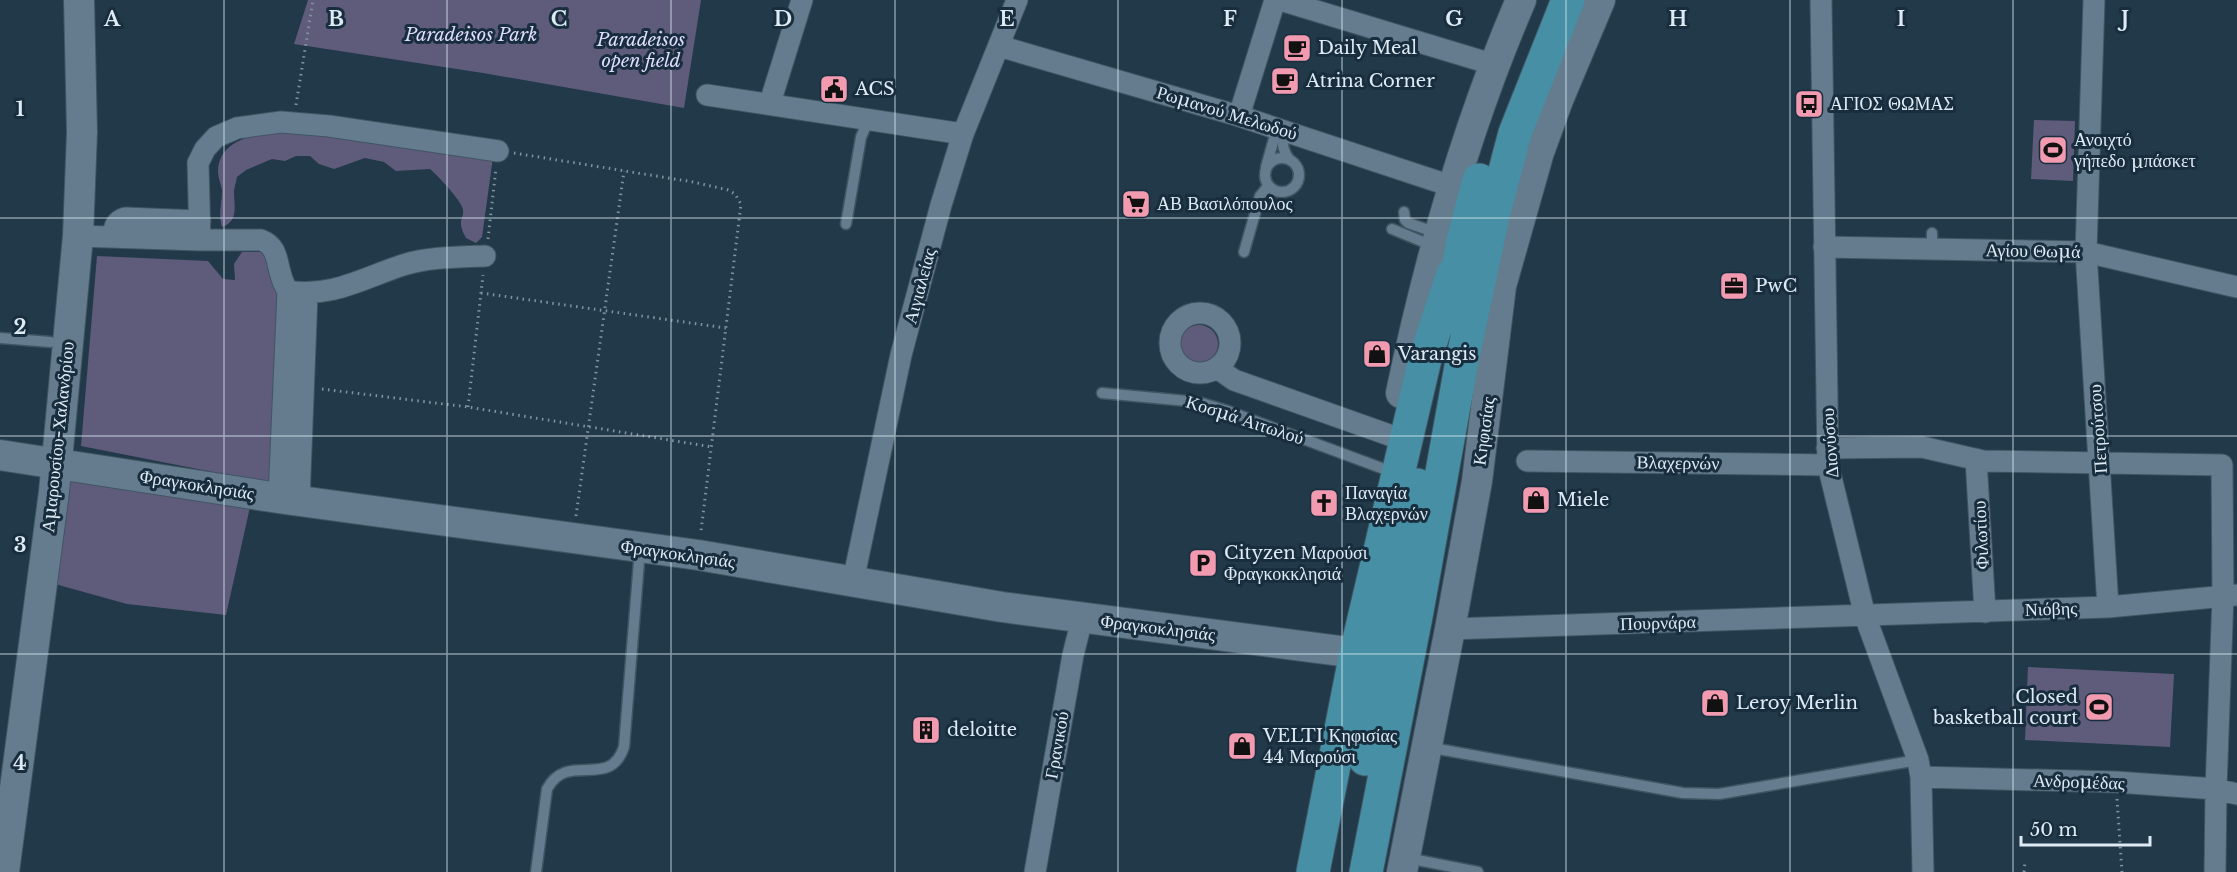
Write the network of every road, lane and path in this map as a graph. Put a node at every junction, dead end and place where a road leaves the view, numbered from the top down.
1 (62, 0) edge
2 (79, 0) edge
3 (313, 0) edge
4 (802, 0) edge
5 (1017, 0) edge
6 (1275, 0) edge
7 (1280, 0) edge
8 (1521, 0) edge
9 (1543, 0) edge
10 (1568, 0) edge
11 (1600, 0) edge
12 (1821, 0) edge
13 (2094, 0) edge
14 (999, 46) junction
15 (1495, 65) junction
16 (707, 95) dead end
17 (770, 103) junction
18 (1239, 116) junction
19 (869, 119) junction
20 (293, 123) junction
21 (1281, 130) junction
22 (963, 134) junction
23 (498, 151) junction
24 (1289, 159) junction
25 (1266, 167) junction
26 (624, 171) junction
27 (1268, 186) junction
28 (1454, 187) junction
29 (1404, 212) dead end
30 (846, 224) dead end
31 (1392, 229) dead end
32 (200, 231) junction
33 (78, 236) junction
34 (1447, 241) junction
35 (1824, 247) junction
36 (1244, 252) dead end
37 (2086, 252) junction
38 (485, 256) junction
39 (1501, 286) junction
40 (2237, 287) edge
41 (297, 292) junction
42 (481, 293) junction
43 (605, 311) junction
44 (726, 328) junction
45 (0, 338) edge
46 (50, 342) junction
47 (1217, 368) dead end
48 (304, 386) junction
49 (1102, 393) dead end
50 (468, 407) junction
51 (589, 427) junction
52 (1392, 436) junction
53 (712, 447) junction
54 (0, 454) edge
55 (1828, 457) junction
56 (1976, 459) junction
57 (48, 461) junction
58 (1527, 461) dead end
59 (2101, 462) junction
60 (1384, 469) junction
61 (289, 499) junction
62 (576, 516) dead end
63 (1382, 547) junction
64 (640, 548) junction
65 (698, 555) junction
66 (853, 581) junction
67 (2230, 596) edge
68 (2108, 607) junction
69 (1417, 611) junction
70 (1985, 612) junction
71 (1865, 616) junction
72 (2230, 617) edge
73 (1082, 619) junction
74 (1450, 630) junction
75 (1356, 653) junction
76 (1426, 747) junction
77 (0, 762) edge
78 (1920, 768) junction
79 (2116, 782) junction
80 (2216, 789) junction
81 (2237, 794) edge
82 (2025, 861) dead end
83 (1403, 865) edge
84 (4, 872) edge
85 (536, 872) edge
86 (1035, 872) edge
87 (1313, 872) edge
88 (1343, 872) edge
89 (1366, 872) edge
90 (1478, 872) edge
91 (1923, 872) edge
92 (2024, 872) edge
93 (2122, 872) edge
94 (2215, 872) edge

1 - 46 street, Αμαρουσίου-Χαλανδρίου
2 - 33 street, Αμαρουσίου-Χαλανδρίου
3 - 20 path
4 - 17 street
5 - 14 street, Αιγιαλείας
6 - 18 street
7 - 15 street
8 - 15 street
9 - 34 main road
10 - 69 main road, Κηφισίας
11 - 39 street, Κηφισίας
12 - 35 street, Διονύσου
13 - 37 street, Πετρούτσου
14 - 18 street, Ρωμανού Μελωδού
14 - 22 street, Αιγιαλείας
15 - 28 street
16 - 17 street
17 - 19 street
18 - 21 street, Ρωμανού Μελωδού
19 - 22 street
19 - 30 lane
20 - 23 street
20 - 32 street
21 - 24 lane
21 - 25 lane
21 - 28 street, Ρωμανού Μελωδού
22 - 66 street, Αιγιαλείας
23 - 26 path
23 - 38 path
24 - 25 lane
24 - 27 lane
25 - 27 lane
26 - 43 path
26 - 44 path
27 - 36 lane
28 - 34 street
29 - 34 lane
31 - 34 lane
32 - 33 street
32 - 41 street
33 - 57 street, Αμαρουσίου-Χαλανδρίου
34 - 52 street
34 - 63 main road
34 - 88 main road
35 - 37 street, Αγίου Θωμά
35 - 55 street, Διονύσου
37 - 40 street, Αγίου Θωμά
37 - 59 street, Πετρούτσου
38 - 41 street
38 - 42 path
39 - 69 main road
39 - 74 street, Κηφισίας
41 - 48 street
41 - 61 street
42 - 43 path
42 - 50 path
43 - 44 path
43 - 51 path
44 - 53 path
45 - 46 lane
46 - 57 street, Αμαρουσίου-Χαλανδρίου
47 - 52 street
48 - 50 path
48 - 61 street
49 - 60 lane, Κοσμά Αιτωλού
50 - 51 path
51 - 53 path
51 - 62 path
52 - 60 street
53 - 65 path
54 - 57 street, Φραγκοκλησιάς
55 - 56 street, Βλαχερνών
55 - 58 street, Βλαχερνών
55 - 71 street, Διονύσου
56 - 59 street, Βλαχερνών
56 - 70 street, Φιλωτίου
57 - 61 street, Φραγκοκλησιάς
57 - 77 street, Αμαρουσίου-Χαλανδρίου
57 - 84 street, Αμαρουσίου-Χαλανδρίου
59 - 67 street, Βλαχερνών
59 - 68 street, Πετρούτσου
60 - 63 street
61 - 64 street, Φραγκοκλησιάς
63 - 75 main road
64 - 65 street, Φραγκοκλησιάς
64 - 85 lane
65 - 66 street, Φραγκοκλησιάς
66 - 73 street, Φραγκοκλησιάς
67 - 68 street, Νιόβης
67 - 72 street
68 - 70 street, Νιόβης
69 - 89 main road, Κηφισίας
70 - 71 street, Νιόβης
71 - 74 street, Πουρνάρα
71 - 78 street, Διονύσου
72 - 80 street
73 - 75 street, Φραγκοκλησιάς
73 - 86 street, Γρανικού
74 - 76 street, Κηφισίας
75 - 87 main road
76 - 78 lane
76 - 83 street, Κηφισίας
78 - 79 street, Ανδρομέδας
78 - 91 street, Διονύσου
79 - 80 street, Ανδρομέδας
79 - 93 path
80 - 81 street, Ανδρομέδας
80 - 94 street
82 - 92 path
83 - 90 lane

